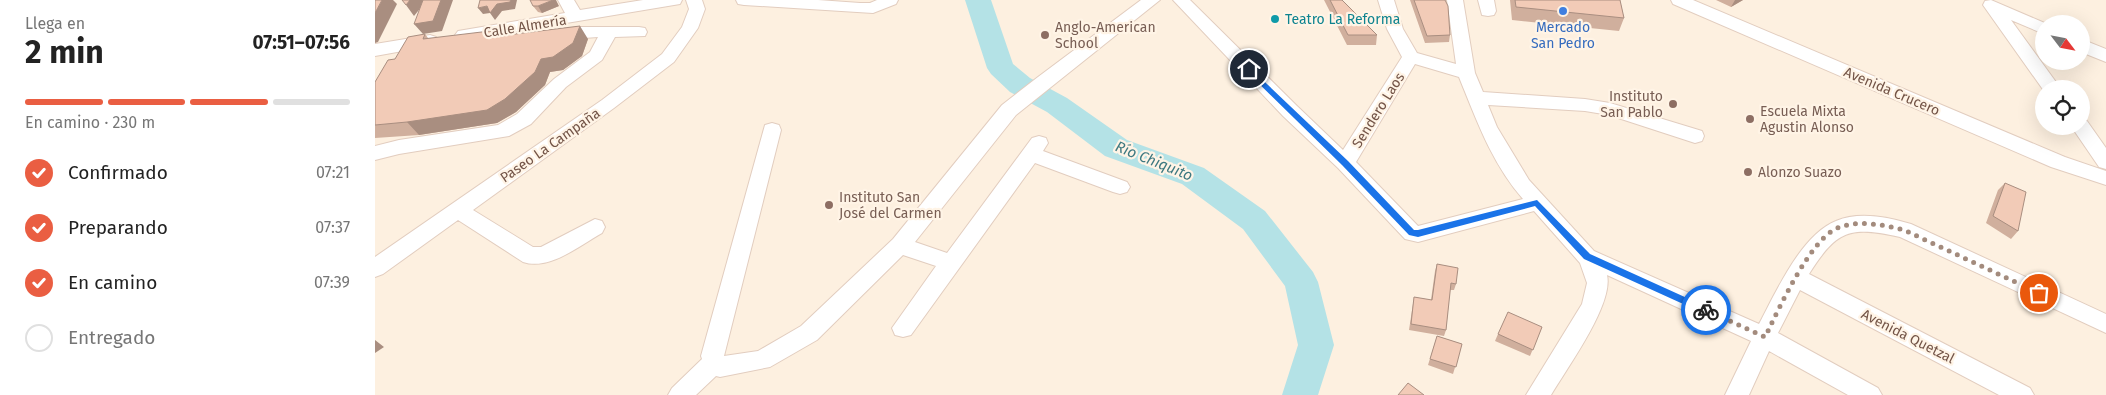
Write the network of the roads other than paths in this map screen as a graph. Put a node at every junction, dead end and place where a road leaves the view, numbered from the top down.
1 (566, 0) edge
2 (674, 0) edge
3 (694, 0) edge
4 (744, 0) edge
5 (890, 0) edge
6 (1152, 0) edge
7 (1181, 0) edge
8 (1386, 0) edge
9 (1455, 0) edge
10 (1679, 0) edge
11 (1986, 3) edge
12 (575, 18) junction
13 (2035, 25) edge
14 (609, 32) junction
15 (639, 32) dead end
16 (449, 43) junction
17 (2090, 49) edge
18 (375, 50) edge
19 (2106, 56) edge
20 (1411, 57) junction
21 (1466, 73) junction
22 (2045, 80) edge
23 (1477, 98) junction
24 (772, 130) dead end
25 (2086, 135) edge
26 (1695, 136) dead end
27 (375, 153) edge
28 (2106, 162) edge
29 (1345, 163) junction
30 (2106, 178) edge
31 (1120, 187) dead end
32 (1537, 203) junction
33 (457, 210) junction
34 (595, 226) dead end
35 (900, 245) junction
36 (1587, 257) junction
37 (951, 263) junction
38 (375, 268) edge
39 (1795, 277) junction
40 (2106, 324) edge
41 (903, 328) dead end
42 (1765, 337) junction
43 (715, 362) junction
44 (680, 395) edge
45 (1538, 395) edge
46 (1737, 395) edge
47 (1870, 395) edge
48 (2022, 395) edge

1 - 12 street
2 - 12 street, Calle Almería
3 - 33 street, Paseo La Campaña
4 - 5 street
6 - 35 street
7 - 29 street
8 - 20 street
9 - 21 street
10 - 30 street, Avenida Crucero
11 - 13 street
11 - 22 street
12 - 16 street, Calle Almería
14 - 15 street
14 - 16 street
14 - 27 street
16 - 18 street
17 - 19 street
20 - 21 street
20 - 29 street, Sendero Laos
21 - 23 street
23 - 26 street
23 - 32 street
24 - 43 street
25 - 28 street
29 - 32 street
31 - 37 street
32 - 36 street
33 - 34 street
33 - 38 street, Paseo La Campaña
35 - 37 street
35 - 43 street
36 - 42 street
36 - 45 street
37 - 41 street
39 - 40 street
39 - 42 street
39 - 48 street, Avenida Quetzal
42 - 46 street
42 - 47 street
43 - 44 street

